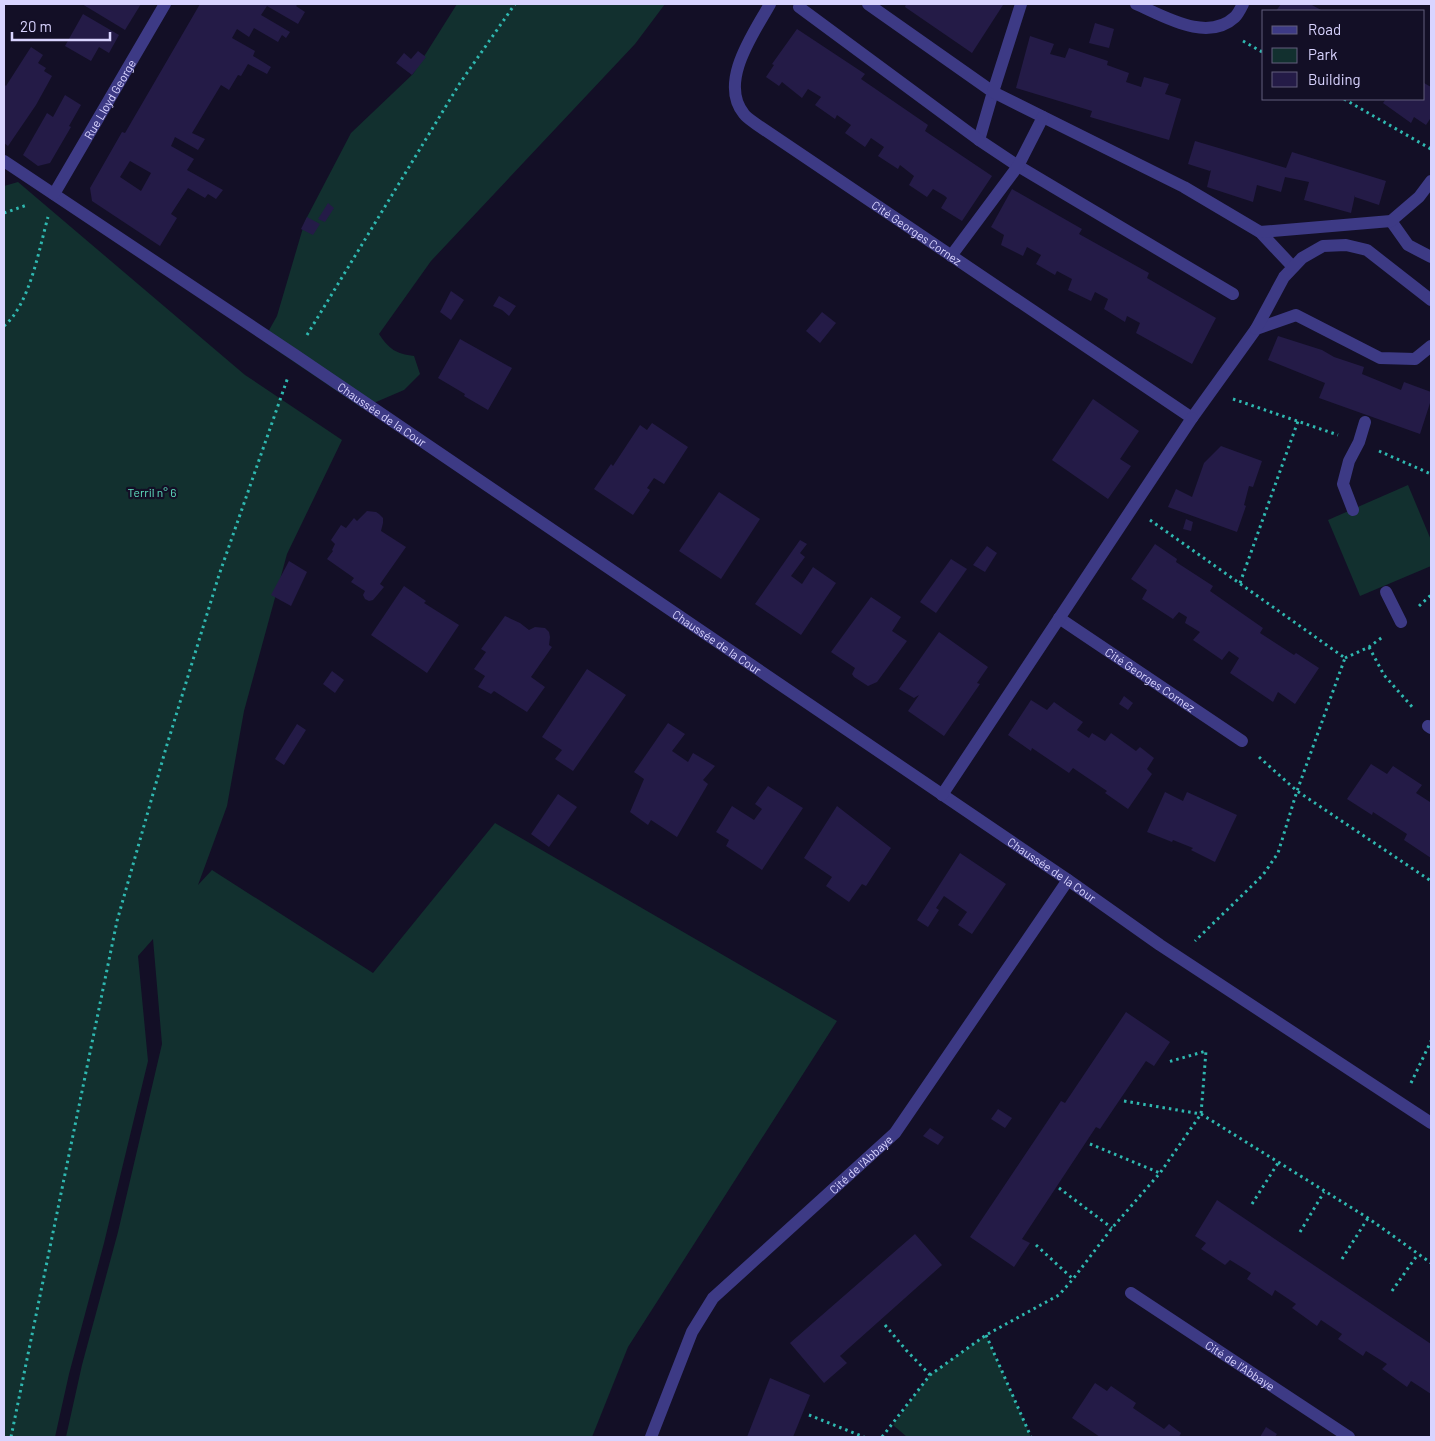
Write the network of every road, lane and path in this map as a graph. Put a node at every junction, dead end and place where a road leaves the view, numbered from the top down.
1 (165, 4) edge
2 (515, 4) edge
3 (770, 4) edge
4 (868, 4) edge
5 (1021, 4) edge
6 (1136, 4) edge
7 (1243, 4) edge
8 (799, 7) dead end
9 (993, 92) junction
10 (1346, 100) edge
11 (1043, 117) junction
12 (979, 140) junction
13 (1431, 149) edge
14 (4, 161) edge
15 (1018, 166) junction
16 (1431, 181) edge
17 (54, 194) junction
18 (1391, 221) junction
19 (1260, 232) junction
20 (951, 256) junction
21 (1431, 257) edge
22 (1293, 267) junction
23 (1233, 294) dead end
24 (1431, 300) edge
25 (4, 326) edge
26 (1256, 330) junction
27 (1431, 346) edge
28 (295, 355) junction
29 (1211, 392) junction
30 (1192, 418) junction
31 (1298, 421) junction
32 (1365, 422) dead end
33 (1359, 442) junction
34 (1431, 474) edge
35 (1132, 508) junction
36 (1353, 510) dead end
37 (1240, 583) junction
38 (1386, 592) dead end
39 (1059, 618) junction
40 (1401, 622) dead end
41 (1369, 647) dead end
42 (1430, 727) edge
43 (1242, 741) joint
44 (1297, 791) junction
45 (942, 796) junction
46 (1068, 880) junction
47 (1431, 881) edge
48 (1179, 957) junction
49 (1431, 1041) edge
50 (1168, 1062) dead end
51 (1124, 1101) dead end
52 (1401, 1104) junction
53 (1201, 1114) junction
54 (1431, 1124) edge
55 (1090, 1144) dead end
56 (1278, 1163) junction
57 (1160, 1173) junction
58 (1059, 1188) dead end
59 (1324, 1192) junction
60 (1252, 1204) dead end
61 (1368, 1218) junction
62 (1112, 1228) junction
63 (1300, 1232) dead end
64 (1036, 1245) dead end
65 (1418, 1254) junction
66 (1342, 1259) dead end
67 (1431, 1263) edge
68 (1074, 1279) junction
69 (1392, 1291) dead end
70 (1131, 1294) dead end
71 (885, 1325) dead end
72 (986, 1336) junction
73 (930, 1375) junction
74 (810, 1415) dead end
75 (11, 1437) edge
76 (651, 1437) edge
77 (864, 1437) edge
78 (882, 1437) edge
79 (1030, 1437) edge
80 (1349, 1437) edge

1 - 17 street, Rue Lloyd George
2 - 28 path
3 - 20 street, Cité Georges Cornez
4 - 9 street
5 - 9 street
6 - 7 street
8 - 12 street
9 - 11 street
9 - 12 street
10 - 13 path
11 - 15 street
11 - 19 street
12 - 15 street
14 - 17 street, Chaussée de la Cour
15 - 20 street
15 - 23 street
16 - 18 street
17 - 25 path
17 - 28 street, Chaussée de la Cour
18 - 19 street
18 - 21 street
19 - 22 street
20 - 30 street, Cité Georges Cornez
22 - 24 street
22 - 26 street
26 - 27 street
26 - 29 street
28 - 45 street, Chaussée de la Cour
28 - 75 path
29 - 30 street
29 - 31 path
30 - 35 street
31 - 33 path
31 - 37 path
32 - 33 street
33 - 34 path
33 - 36 street
35 - 37 path
35 - 39 street
37 - 44 path
38 - 40 street
39 - 43 street, Cité Georges Cornez
39 - 45 street
41 - 42 path
43 - 44 path
44 - 47 path
44 - 48 path
45 - 46 street, Chaussée de la Cour
46 - 48 street, Chaussée de la Cour
46 - 76 street, Cité de l'Abbaye
48 - 52 street, Chaussée de la Cour
49 - 52 path
50 - 53 path
51 - 53 path
52 - 54 street, Chaussée de la Cour
53 - 56 path
53 - 57 path
55 - 57 path
56 - 59 path
56 - 60 path
57 - 62 path
58 - 62 path
59 - 61 path
59 - 63 path
61 - 65 path
61 - 66 path
62 - 68 path
64 - 68 path
65 - 67 path
65 - 69 path
68 - 72 path
70 - 80 street, Cité de l'Abbaye
71 - 73 path
72 - 73 path
72 - 79 path
73 - 78 path
74 - 77 path

